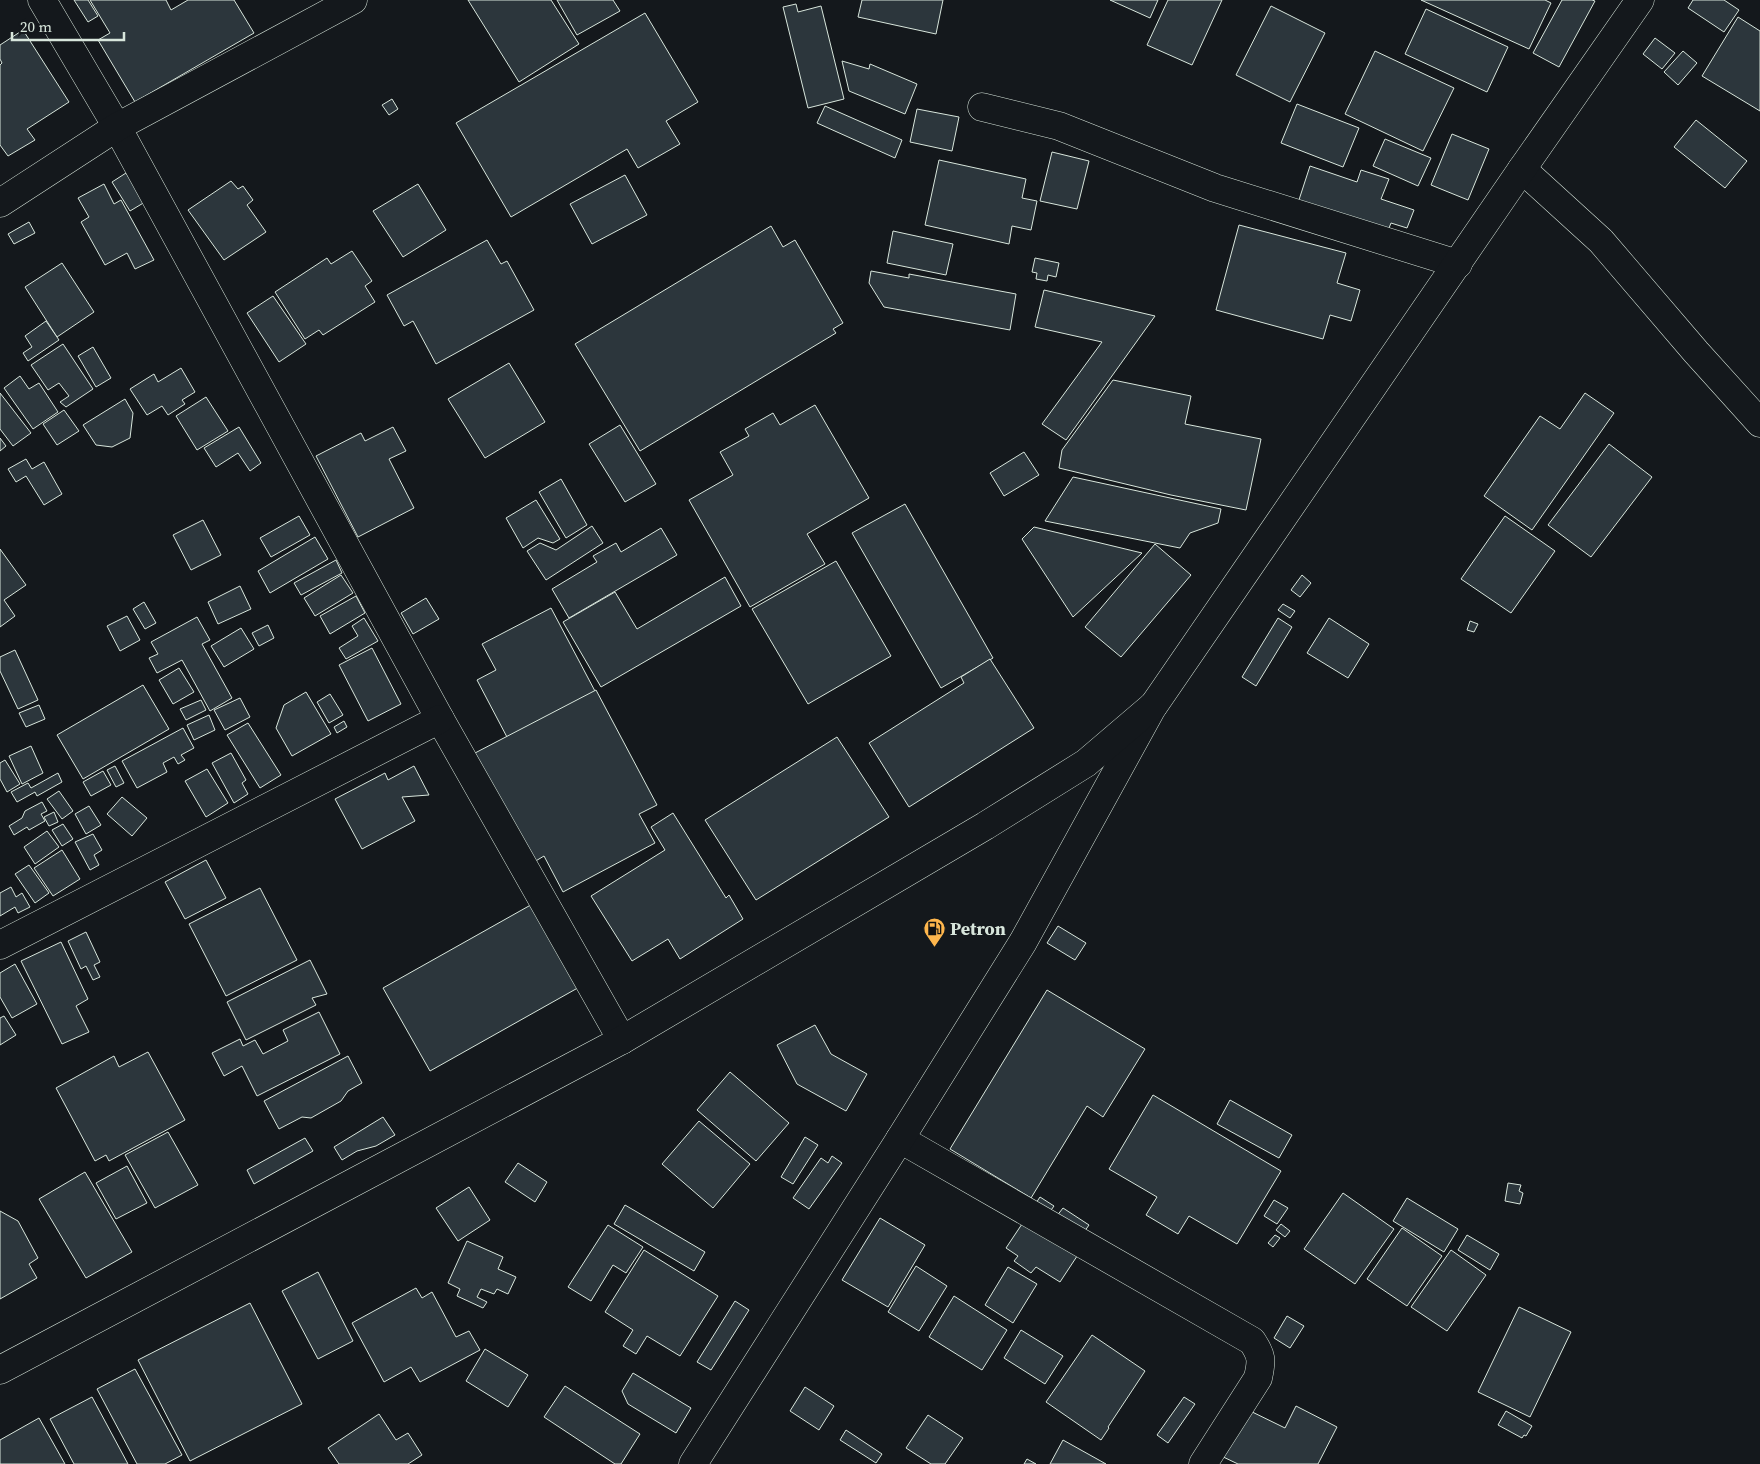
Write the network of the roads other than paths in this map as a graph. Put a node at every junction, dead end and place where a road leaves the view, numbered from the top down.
1 (42, 0) edge
2 (353, 0) edge
3 (1640, 0) edge
4 (982, 107) dead end
5 (117, 127) junction
6 (1522, 169) junction
7 (0, 203) edge
8 (1458, 264) junction
9 (1760, 423) edge
10 (1154, 705) junction
11 (440, 718) junction
12 (0, 945) edge
13 (622, 1040) junction
14 (900, 1139) junction
15 (0, 1370) edge
16 (693, 1464) edge
17 (1204, 1464) edge

1 - 5 street
2 - 5 street
3 - 6 street
4 - 8 street
5 - 7 street
5 - 11 street
6 - 8 street
6 - 9 street
8 - 10 street
10 - 13 street
10 - 14 street
11 - 12 street
11 - 13 street
13 - 15 street
14 - 16 street
14 - 17 street

